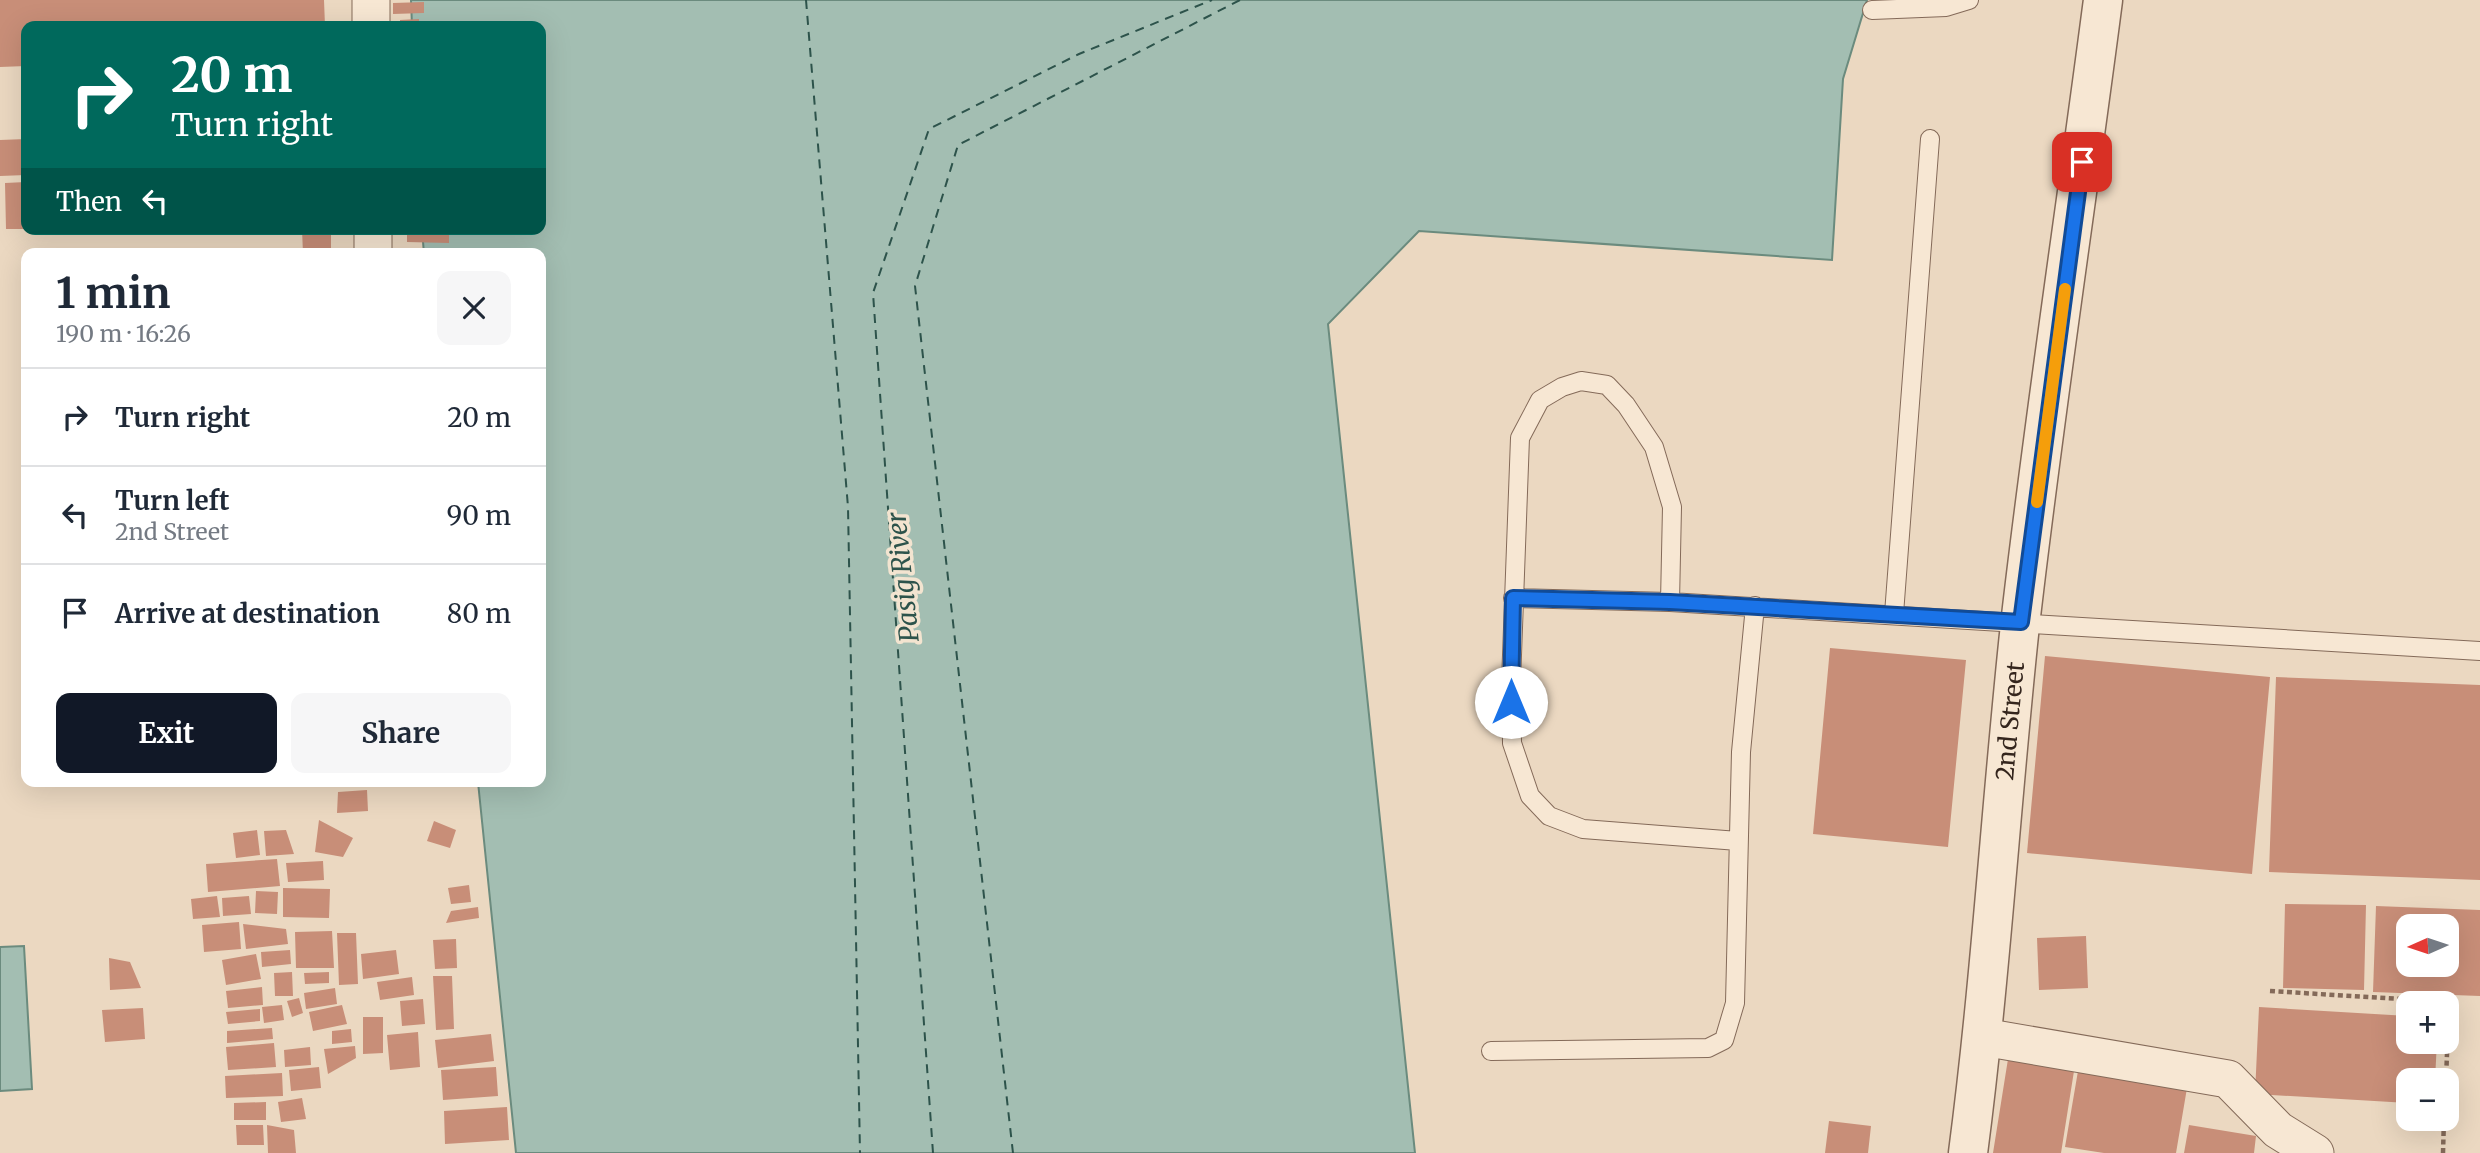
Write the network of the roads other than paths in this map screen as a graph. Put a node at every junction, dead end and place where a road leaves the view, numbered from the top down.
1 (371, 0) edge
2 (1969, 0) edge
3 (2103, 0) edge
4 (1872, 9) dead end
5 (371, 21) edge
6 (1930, 139) dead end
7 (1513, 598) junction
8 (1670, 602) junction
9 (1755, 606) junction
10 (1894, 614) junction
11 (2021, 622) junction
12 (2480, 651) edge
13 (1738, 841) junction
14 (1983, 1037) junction
15 (1491, 1051) dead end
16 (1968, 1153) edge
17 (2313, 1153) edge

1 - 5 street
2 - 4 lane
3 - 11 street, 2nd Street
6 - 10 lane
7 - 8 lane
7 - 8 lane
7 - 13 lane
8 - 9 lane
9 - 10 lane
9 - 13 lane
10 - 11 lane
11 - 12 lane
11 - 14 street, 2nd Street
13 - 15 lane
14 - 16 street, 2nd Street
14 - 17 street

